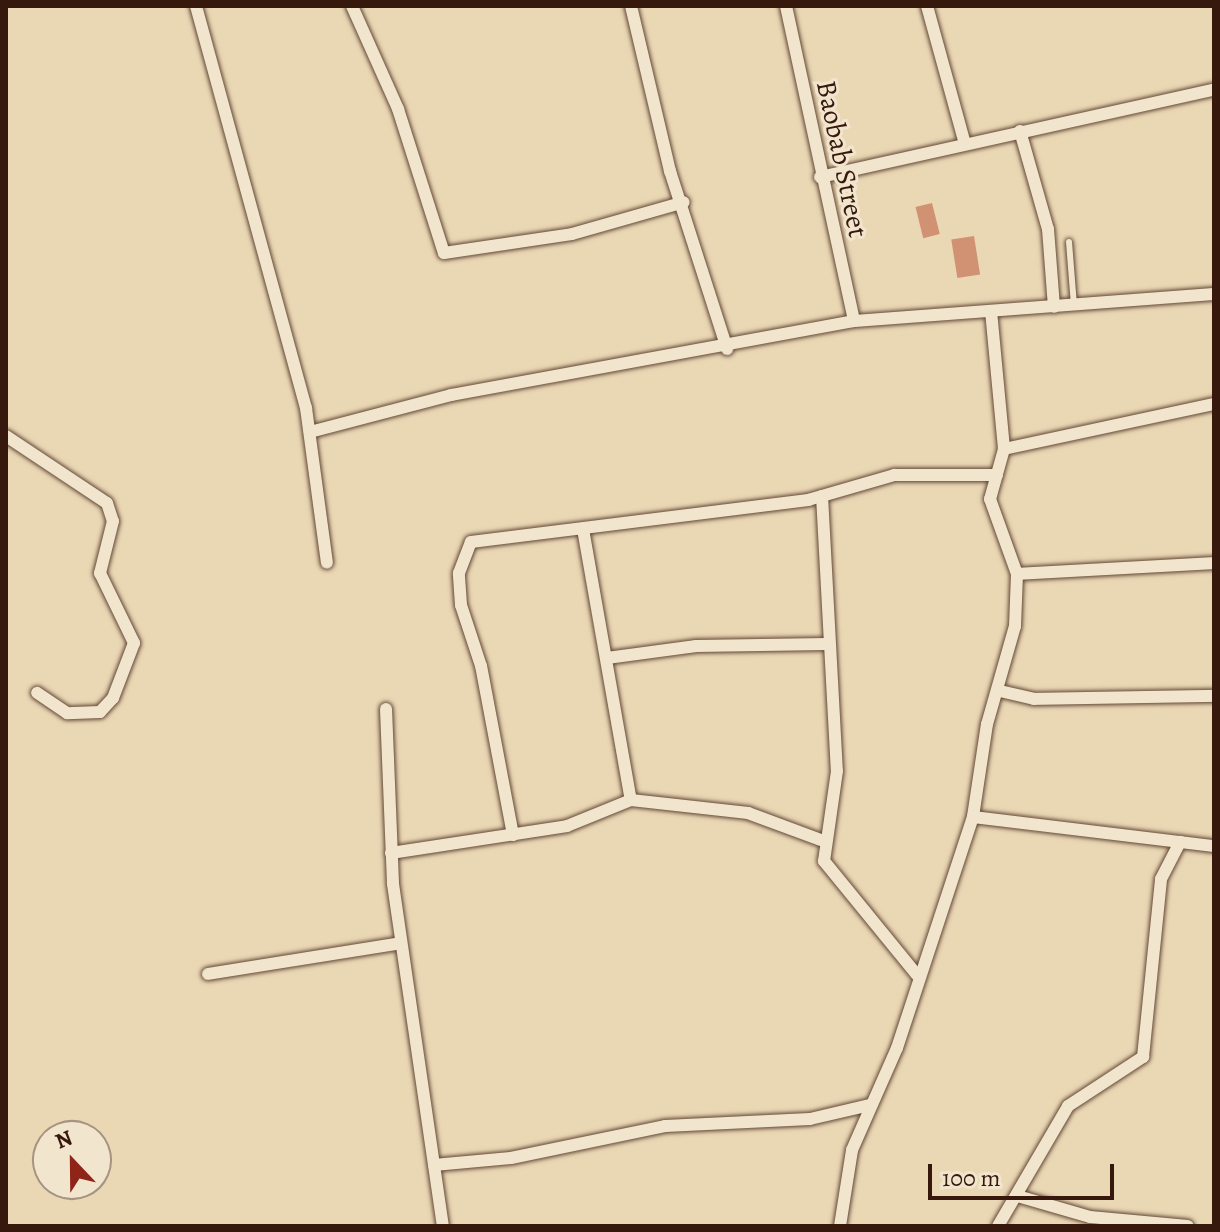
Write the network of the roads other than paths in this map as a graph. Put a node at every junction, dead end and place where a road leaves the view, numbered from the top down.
1 (196, 6) edge
2 (352, 6) edge
3 (633, 6) edge
4 (786, 6) edge
5 (927, 6) edge
6 (1214, 90) edge
7 (1020, 131) junction
8 (964, 140) junction
9 (820, 177) junction
10 (684, 202) junction
11 (1069, 242) dead end
12 (1214, 294) edge
13 (1074, 306) junction
14 (1054, 307) junction
15 (991, 311) junction
16 (854, 321) junction
17 (727, 349) junction
18 (1214, 404) edge
19 (310, 432) junction
20 (6, 436) edge
21 (1004, 449) junction
22 (997, 475) junction
23 (822, 496) junction
24 (583, 529) junction
25 (327, 563) dead end
26 (1214, 563) edge
27 (1017, 574) junction
28 (826, 644) junction
29 (607, 658) junction
30 (1000, 691) junction
31 (37, 693) dead end
32 (1214, 696) edge
33 (386, 709) dead end
34 (631, 800) junction
35 (973, 817) junction
36 (513, 835) junction
37 (821, 840) junction
38 (1180, 842) junction
39 (1214, 846) edge
40 (391, 853) junction
41 (401, 943) junction
42 (208, 974) dead end
43 (917, 975) junction
44 (870, 1105) junction
45 (434, 1165) junction
46 (1021, 1197) junction
47 (1075, 1220) edge
48 (443, 1226) edge
49 (840, 1226) edge
50 (998, 1226) edge
51 (1188, 1226) edge

1 - 19 street
2 - 10 street
3 - 10 street
4 - 9 street, Baobab Street
5 - 8 street
6 - 7 street
7 - 8 street
7 - 14 street
8 - 9 street
9 - 16 street, Baobab Street
10 - 17 street
11 - 13 lane
12 - 13 street
13 - 14 street
14 - 15 street
15 - 16 street
15 - 21 street
16 - 17 street
17 - 19 street
18 - 21 street
19 - 25 street
20 - 31 street
21 - 22 street
22 - 23 street
22 - 27 street
23 - 24 street
23 - 28 street
24 - 29 street
24 - 36 street
26 - 27 street
27 - 30 street
28 - 29 street
28 - 37 street
29 - 34 street
30 - 32 street
30 - 35 street
33 - 40 street
34 - 36 street
34 - 37 street
35 - 38 street
35 - 43 street
36 - 40 street
37 - 43 street
38 - 39 street
38 - 46 street
40 - 41 street
41 - 42 street
41 - 45 street
43 - 44 street
44 - 45 street
44 - 49 street
45 - 48 street
46 - 47 street
46 - 50 street
47 - 51 street

